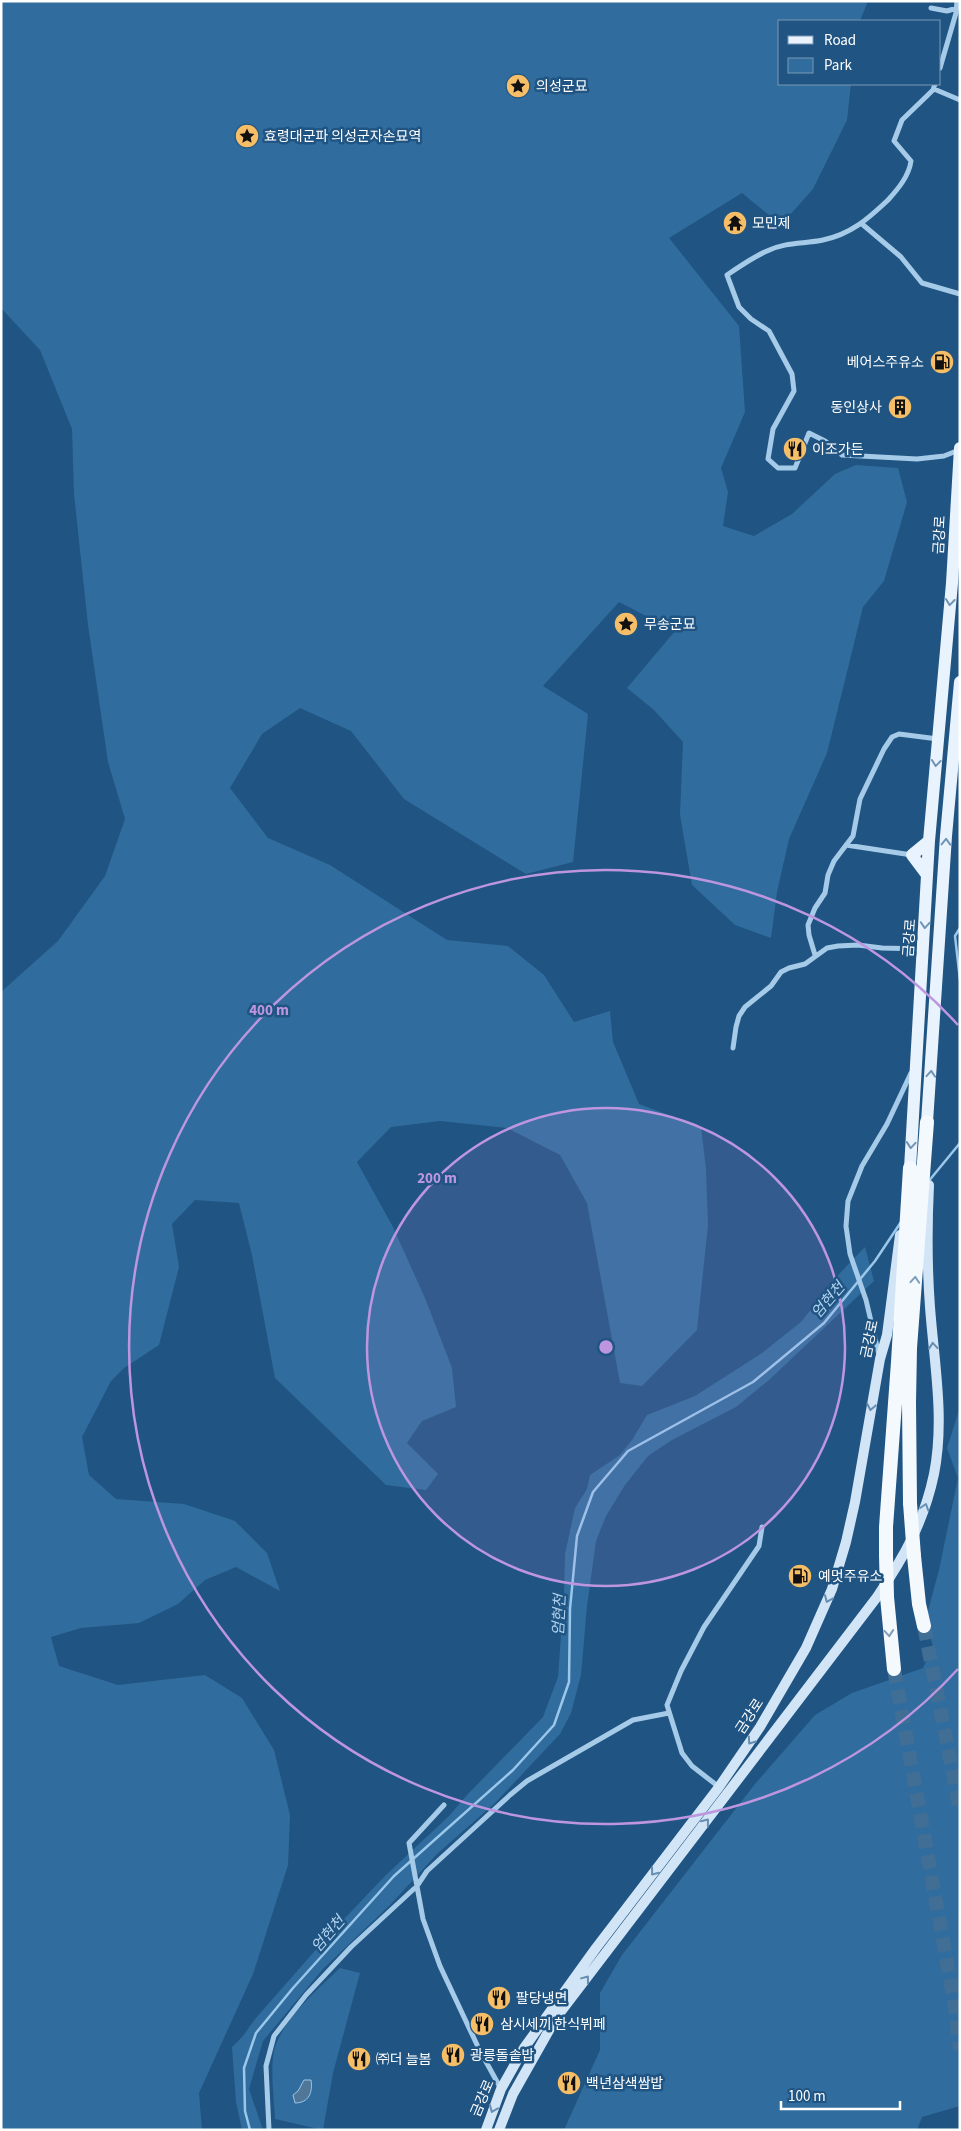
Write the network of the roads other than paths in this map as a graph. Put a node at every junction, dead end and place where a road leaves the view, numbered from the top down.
1 (958, 6) edge
2 (932, 8) dead end
3 (941, 65) edge
4 (934, 86) edge
5 (960, 100) edge
6 (862, 224) junction
7 (960, 294) edge
8 (960, 449) edge
9 (960, 682) edge
10 (939, 739) junction
11 (929, 841) junction
12 (846, 845) junction
13 (912, 855) junction
14 (928, 860) junction
15 (945, 862) junction
16 (927, 875) junction
17 (924, 949) junction
18 (815, 955) junction
19 (733, 1048) dead end
20 (917, 1061) junction
21 (928, 1131) joint
22 (910, 1168) joint
23 (923, 1230) junction
24 (900, 1264) junction
25 (880, 1359) junction
26 (762, 1527) dead end
27 (924, 1626) tunnel mouth
28 (894, 1669) tunnel mouth
29 (669, 1713) junction
30 (719, 1787) junction
31 (444, 1805) dead end
32 (418, 1886) junction
33 (501, 2090) junction
34 (269, 2130) edge
35 (486, 2130) edge
36 (499, 2130) edge

1 - 2 street
1 - 3 street
4 - 5 street
4 - 6 street
6 - 7 street
6 - 8 street
8 -> 10 main road, 금강로
15 -> 9 main road
10 -> 11 main road, 금강로
10 - 12 street
11 - 13 main road
11 - 14 main road, 금강로
12 - 13 street
12 - 18 street
13 - 14 street
13 - 16 main road
14 - 15 street
14 - 16 main road, 금강로
21 -> 15 main road
16 -> 17 main road, 금강로
17 - 18 street
17 - 20 main road, 금강로
18 - 19 street
20 -> 22 main road, 금강로
20 - 25 street
21 - 23 highway
22 - 24 highway
27 -> 23 highway, bridge
36 -> 23 main road, 금강로
24 - 25 main road, 금강로
24 -> 28 highway, bridge
25 -> 30 main road, 금강로
26 - 29 street
29 - 30 street
29 - 32 street
30 -> 33 main road, 금강로
31 - 32 street
32 - 33 street
32 - 34 street
33 -> 35 main road, 금강로

